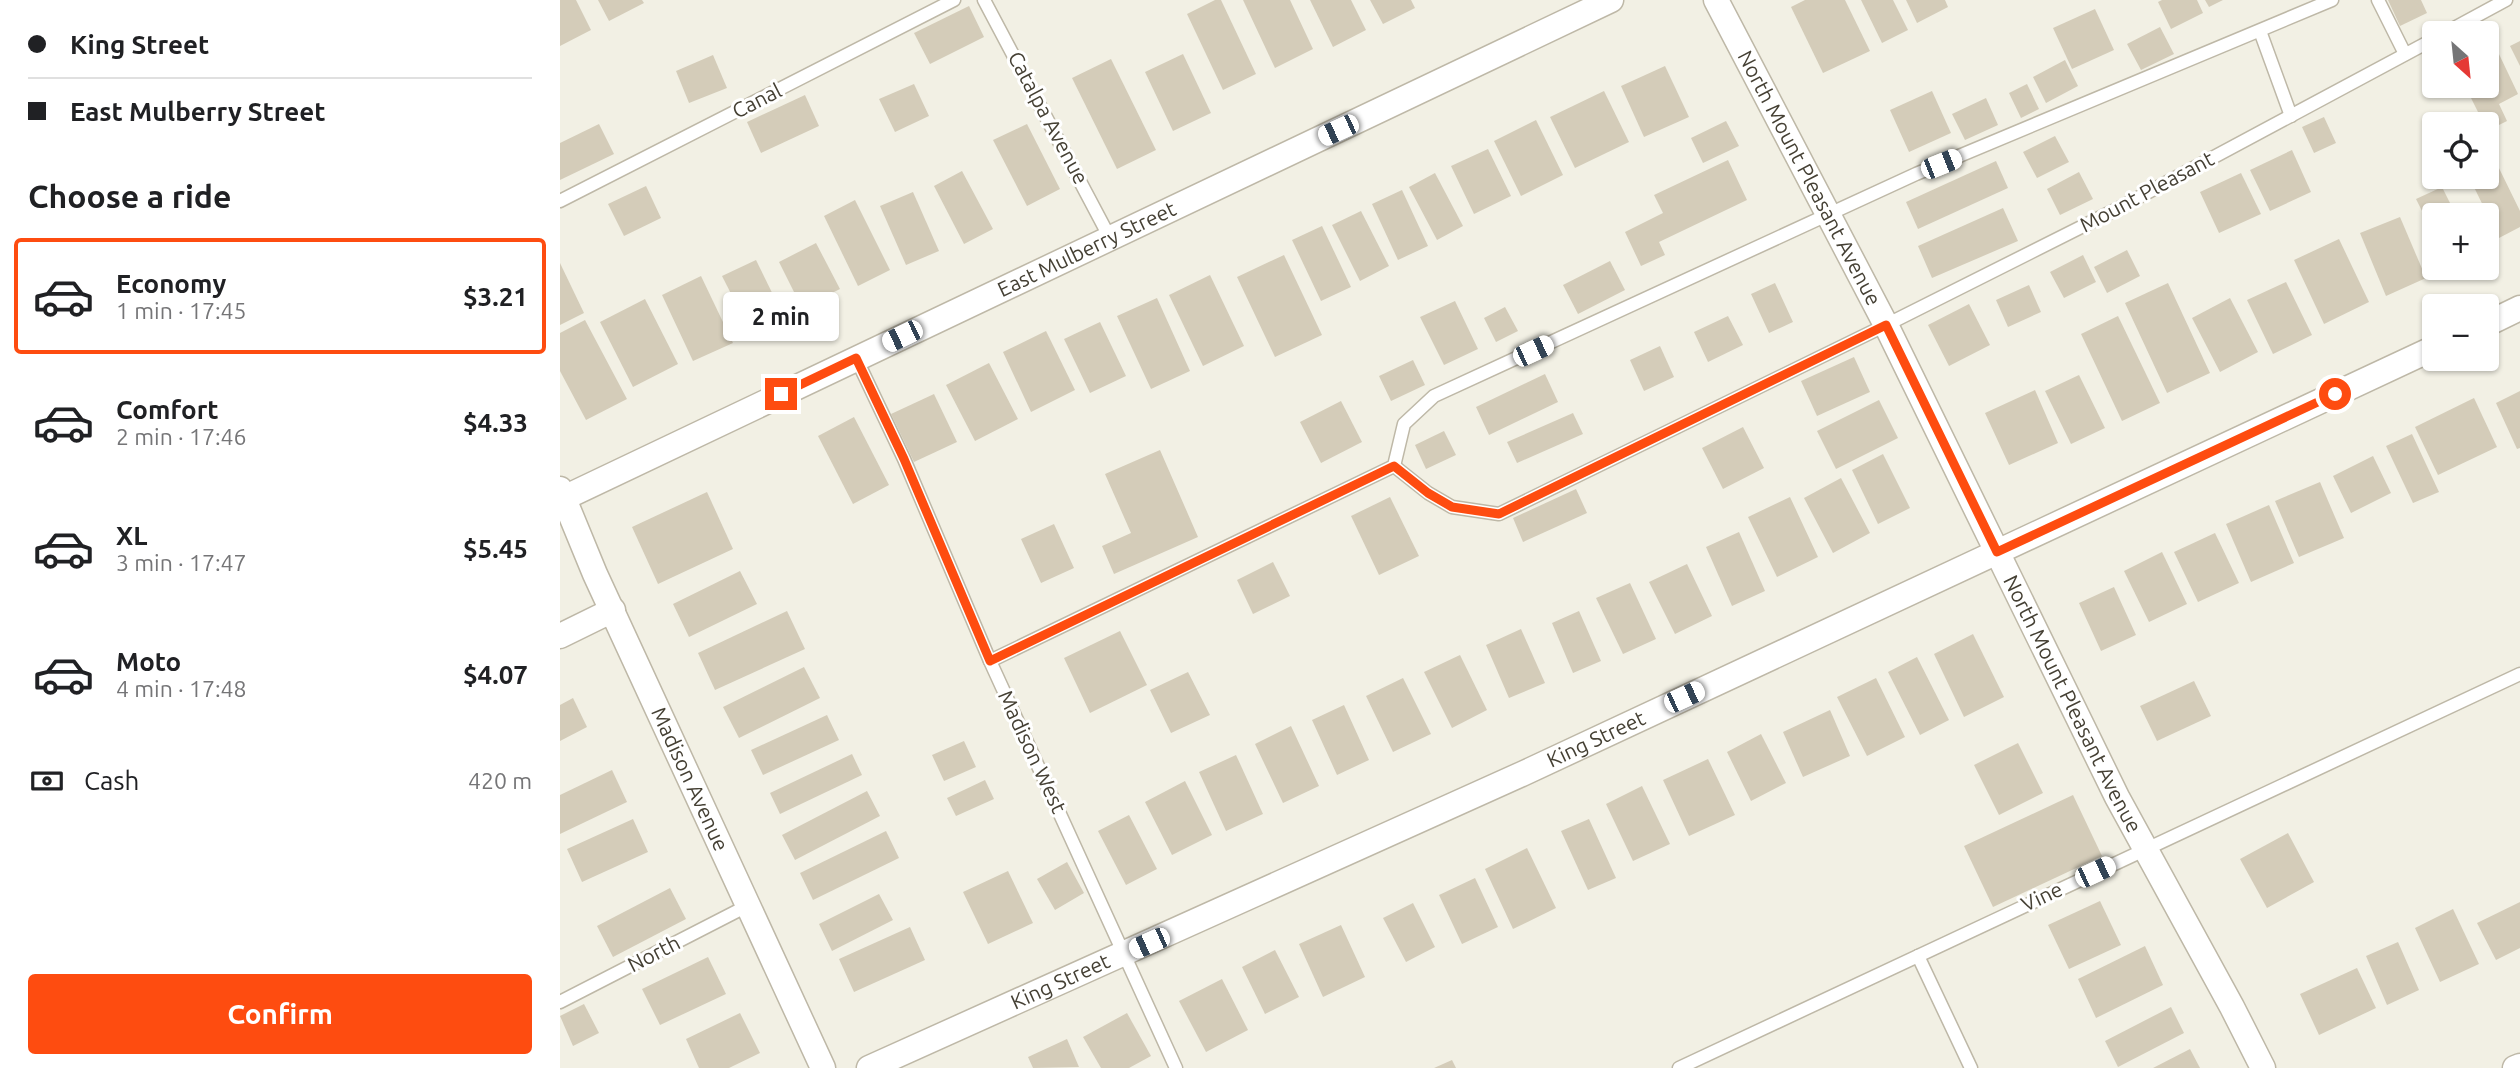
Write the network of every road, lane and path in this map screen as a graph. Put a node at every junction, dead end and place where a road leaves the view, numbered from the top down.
1 (954, 0) edge
2 (984, 0) edge
3 (1611, 0) edge
4 (1716, 0) edge
5 (2332, 0) edge
6 (2378, 0) edge
7 (2506, 0) edge
8 (2467, 21) edge
9 (2260, 31) junction
10 (2422, 45) edge
11 (2405, 54) junction
12 (2291, 116) junction
13 (560, 201) edge
14 (1829, 215) junction
15 (1110, 238) junction
16 (2520, 308) edge
17 (2499, 318) edge
18 (1886, 325) junction
19 (2422, 354) edge
20 (856, 358) junction
21 (1394, 466) junction
22 (562, 494) edge
23 (1997, 552) junction
24 (613, 610) junction
25 (560, 636) edge
26 (990, 661) junction
27 (2520, 674) edge
28 (2146, 848) junction
29 (747, 906) junction
30 (1124, 954) junction
31 (1919, 956) junction
32 (560, 1002) edge
33 (2520, 1066) edge
34 (823, 1068) edge
35 (869, 1068) edge
36 (1176, 1068) edge
37 (1679, 1068) edge
38 (1971, 1068) edge
39 (2263, 1068) edge
40 (2515, 1068) edge

1 - 13 lane, Canal
2 - 15 lane, Catalpa Avenue
3 - 15 street, East Mulberry Street
4 - 14 street, North Mount Pleasant Avenue
5 - 9 lane
6 - 11 lane
7 - 8 lane
9 - 12 lane
9 - 14 lane
10 - 11 lane
11 - 12 lane, Mount Pleasant
12 - 18 lane, Mount Pleasant
14 - 18 street, North Mount Pleasant Avenue
14 - 21 lane
15 - 20 street, East Mulberry Street
16 - 17 street
18 - 21 lane, Mount Pleasant
18 - 23 street, North Mount Pleasant Avenue
19 - 23 street, King Street
20 - 22 street, East Mulberry Street
20 - 26 lane, Madison West
21 - 26 lane
22 - 24 street, Madison Avenue
23 - 28 street, North Mount Pleasant Avenue
23 - 30 street, King Street
24 - 25 street
24 - 29 street, Madison Avenue
26 - 30 lane, Madison West
27 - 28 lane, Vine
28 - 31 lane, Vine
28 - 39 street, North Mount Pleasant Avenue
29 - 32 lane, North
29 - 34 street, Madison Avenue
30 - 35 street, King Street
30 - 36 lane, Madison West
31 - 37 lane, Vine
31 - 38 lane
33 - 40 street

